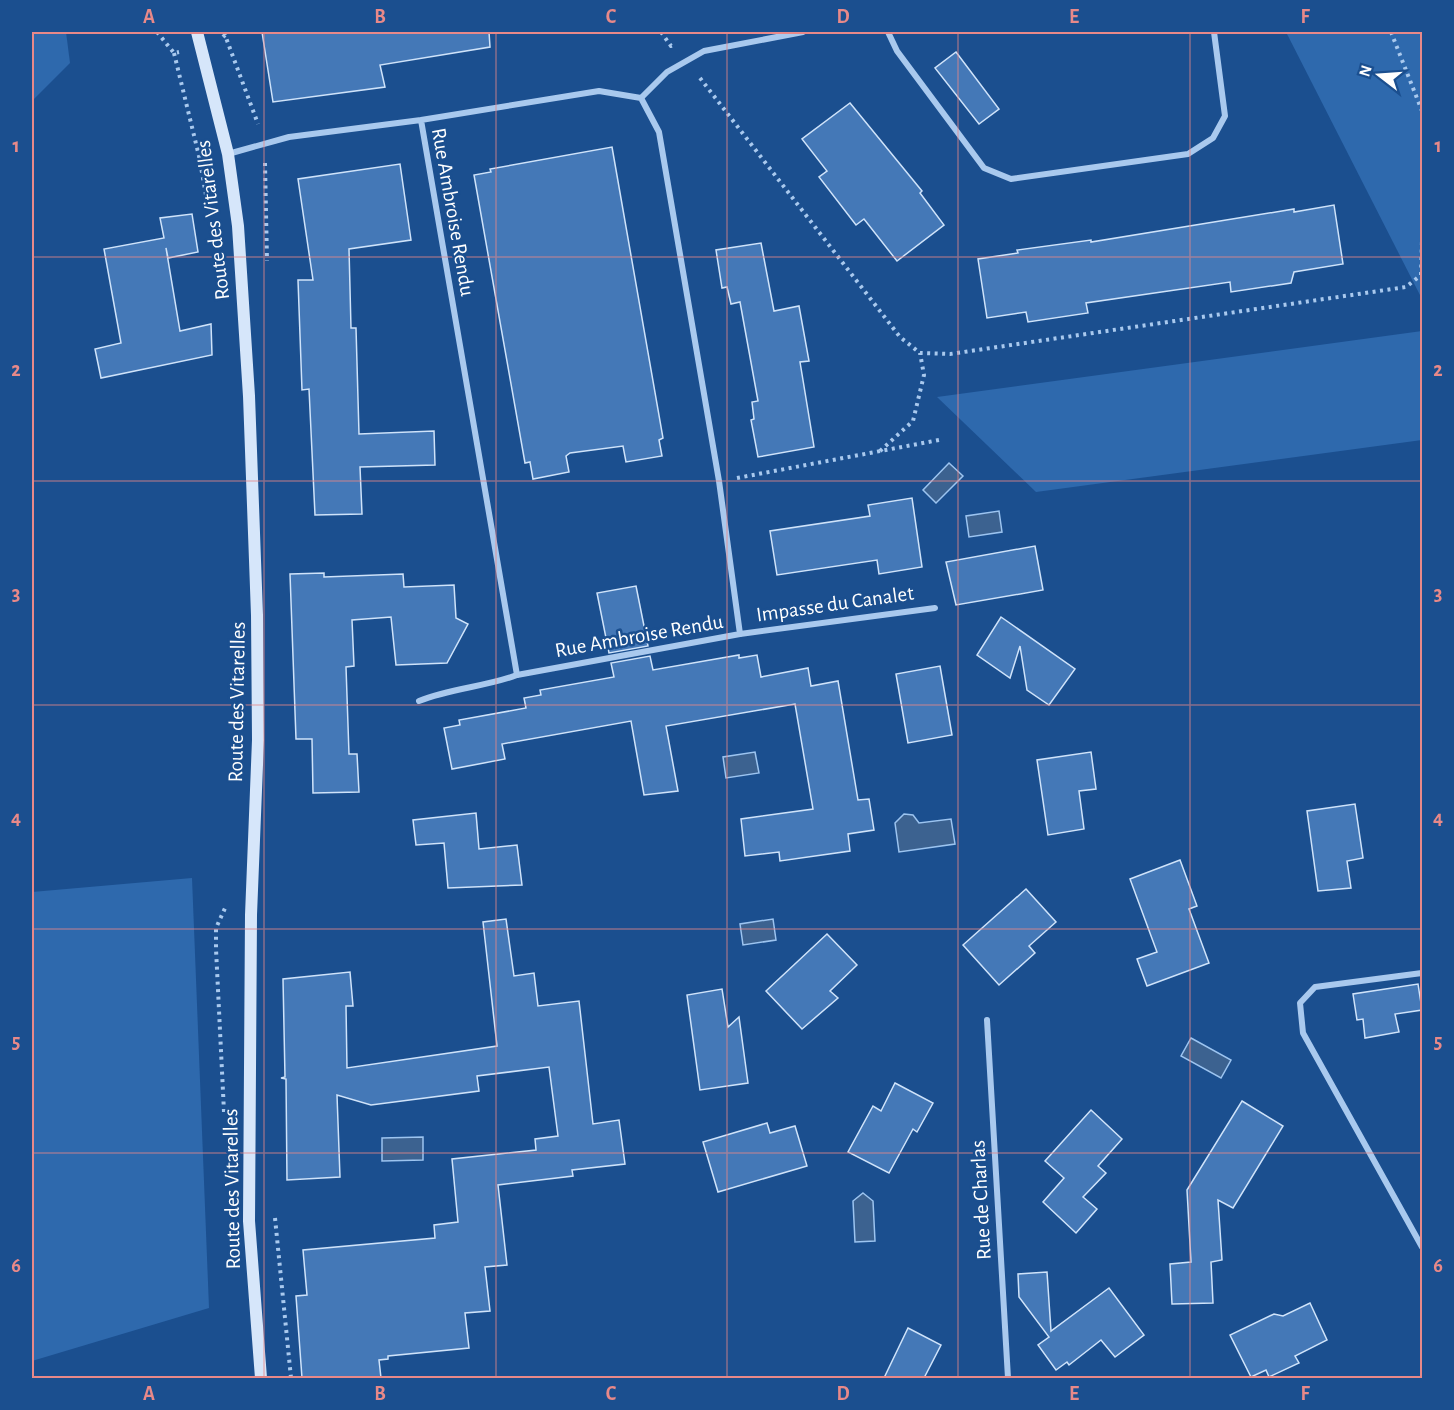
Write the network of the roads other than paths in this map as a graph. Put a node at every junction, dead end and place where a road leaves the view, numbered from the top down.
1 (197, 32) edge
2 (802, 32) edge
3 (888, 32) edge
4 (1214, 32) edge
5 (641, 98) junction
6 (421, 120) junction
7 (228, 154) junction
8 (935, 608) dead end
9 (740, 634) junction
10 (517, 675) junction
11 (419, 701) dead end
12 (1422, 973) edge
13 (987, 1020) dead end
14 (1422, 1247) edge
15 (261, 1378) edge
16 (1008, 1378) edge

1 - 7 main road, Route des Vitarelles
2 - 5 street
3 - 4 street
5 - 6 street, Rue Ambroise Rendu
5 - 9 street, Rue Ambroise Rendu
6 - 7 street, Rue Ambroise Rendu
6 - 10 street, Rue Ambroise Rendu
7 - 15 main road, Route des Vitarelles
8 - 9 street, Impasse du Canalet
9 - 10 street, Rue Ambroise Rendu
10 - 11 street
12 - 14 street
13 - 16 street, Rue de Charlas

